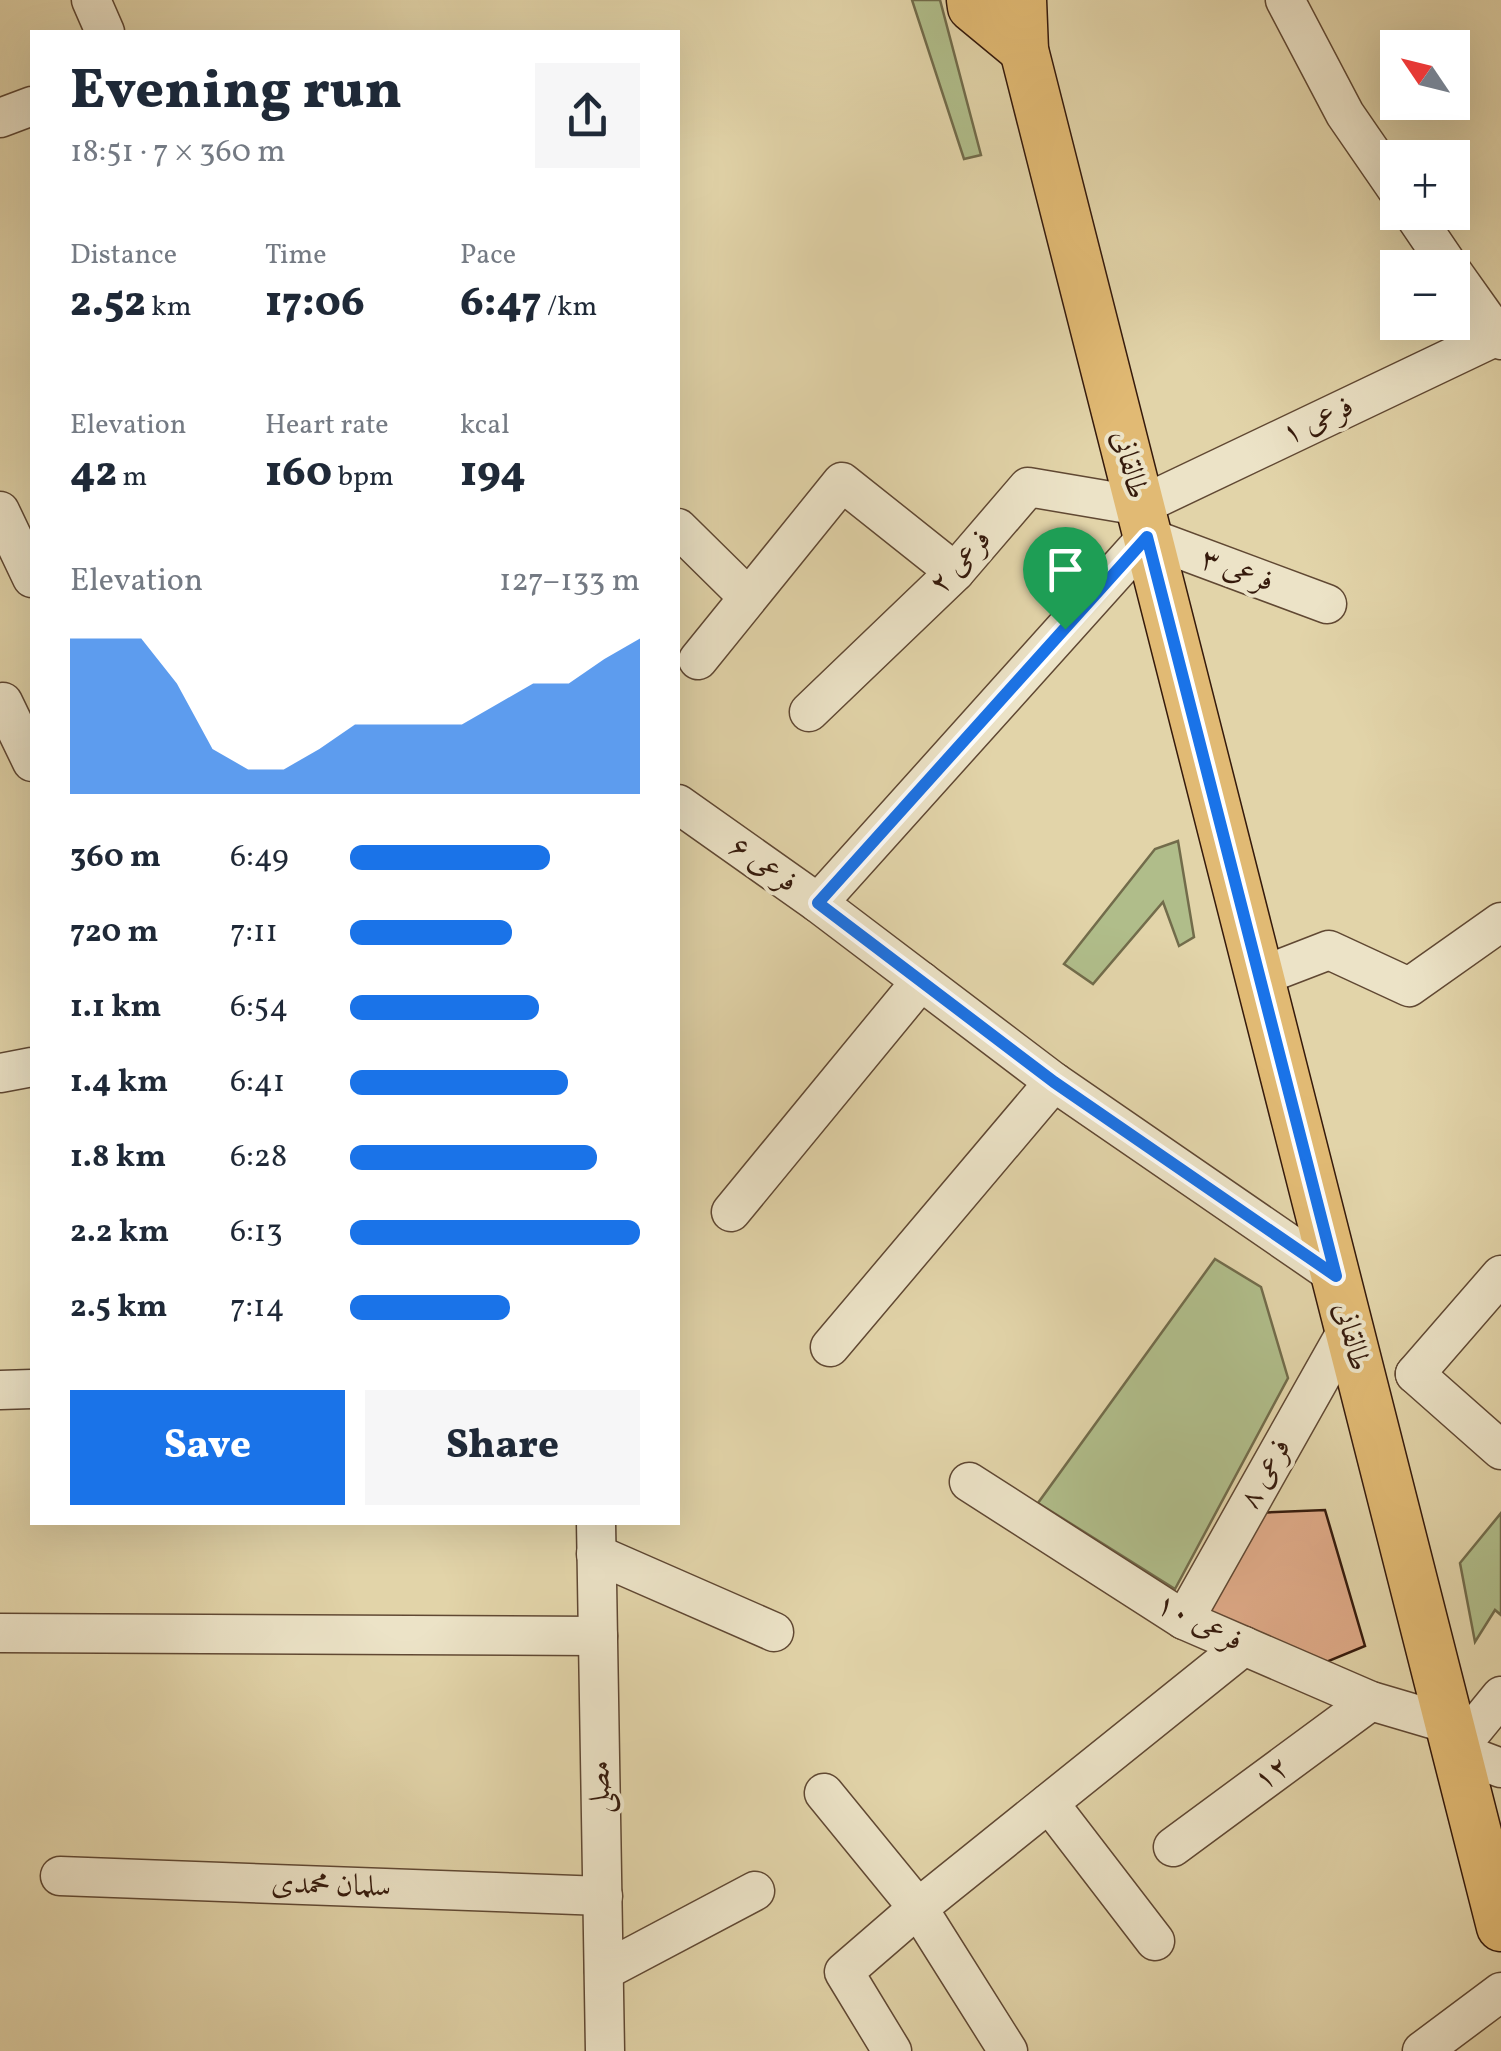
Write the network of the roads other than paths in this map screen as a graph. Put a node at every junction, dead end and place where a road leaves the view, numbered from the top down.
1 (91, 0) edge
2 (971, 0) edge
3 (1022, 0) edge
4 (1284, 0) edge
5 (104, 30) edge
6 (1024, 50) junction
7 (30, 107) edge
8 (0, 118) edge
9 (1380, 165) edge
10 (1470, 296) edge
11 (1499, 338) edge
12 (0, 510) edge
13 (1143, 522) junction
14 (680, 530) edge
15 (955, 572) junction
16 (30, 574) edge
17 (748, 597) junction
18 (1327, 604) dead end
19 (698, 660) dead end
20 (12, 696) edge
21 (809, 712) dead end
22 (30, 755) edge
23 (680, 805) edge
24 (818, 903) junction
25 (1501, 922) edge
26 (1259, 977) junction
27 (921, 981) junction
28 (30, 1067) edge
29 (0, 1073) edge
30 (1054, 1082) junction
31 (731, 1212) dead end
32 (1501, 1275) edge
33 (1336, 1276) junction
34 (830, 1348) dead end
35 (1354, 1349) junction
36 (1416, 1374) junction
37 (30, 1389) edge
38 (0, 1390) edge
39 (1501, 1450) edge
40 (969, 1482) dead end
41 (596, 1538) edge
42 (1184, 1620) junction
43 (774, 1632) dead end
44 (0, 1633) edge
45 (598, 1636) junction
46 (1244, 1646) junction
47 (1501, 1696) edge
48 (1371, 1701) junction
49 (1453, 1738) junction
50 (1501, 1768) edge
51 (824, 1793) dead end
52 (1049, 1802) junction
53 (1173, 1847) dead end
54 (60, 1876) dead end
55 (755, 1891) dead end
56 (602, 1896) junction
57 (918, 1908) junction
58 (1501, 1926) edge
59 (1155, 1940) dead end
60 (604, 1971) junction
61 (1501, 1992) edge
62 (605, 2051) edge
63 (892, 2051) edge
64 (1008, 2051) edge
65 (1422, 2051) edge

1 - 5 street
2 - 6 main road
3 - 6 main road, طالقانی
4 - 9 street
6 - 13 main road, طالقانی
7 - 8 street
10 - 11 street
11 - 13 street, فرعی ۱
12 - 16 street
13 - 15 street, فرعی ۲
13 - 18 street, فرعی ۳
13 - 24 street
13 - 26 main road, طالقانی
14 - 17 street
15 - 17 street
15 - 21 street, فرعی ۲
17 - 19 street
20 - 22 street
23 - 24 street, فرعی ۶
24 - 27 street, فرعی ۶
25 - 26 street
26 - 33 main road, طالقانی
27 - 30 street, فرعی ۶
27 - 31 street
28 - 29 street
30 - 33 street, فرعی ۶
30 - 34 street
32 - 36 street
33 - 35 main road, طالقانی
35 - 36 street
35 - 42 street, فرعی ۸
35 - 49 main road, طالقانی
36 - 39 street
37 - 38 street
40 - 42 street, فرعی ۱۰
41 - 43 street
41 - 45 street, مصلی
42 - 46 street, فرعی ۱۰
44 - 45 street
45 - 56 street, مصلی
46 - 48 street, فرعی ۱۰
46 - 52 street
47 - 49 street
48 - 49 street, فرعی ۱۰
48 - 53 street, ۱۲
49 - 50 street, فرعی ۱۰
49 - 58 main road, طالقانی
51 - 57 street
52 - 57 street
52 - 59 street
54 - 56 street, سلمان محمدی
55 - 60 street
56 - 60 street, مصلی
57 - 63 street
57 - 64 street
60 - 62 street, مصلی
61 - 65 street

